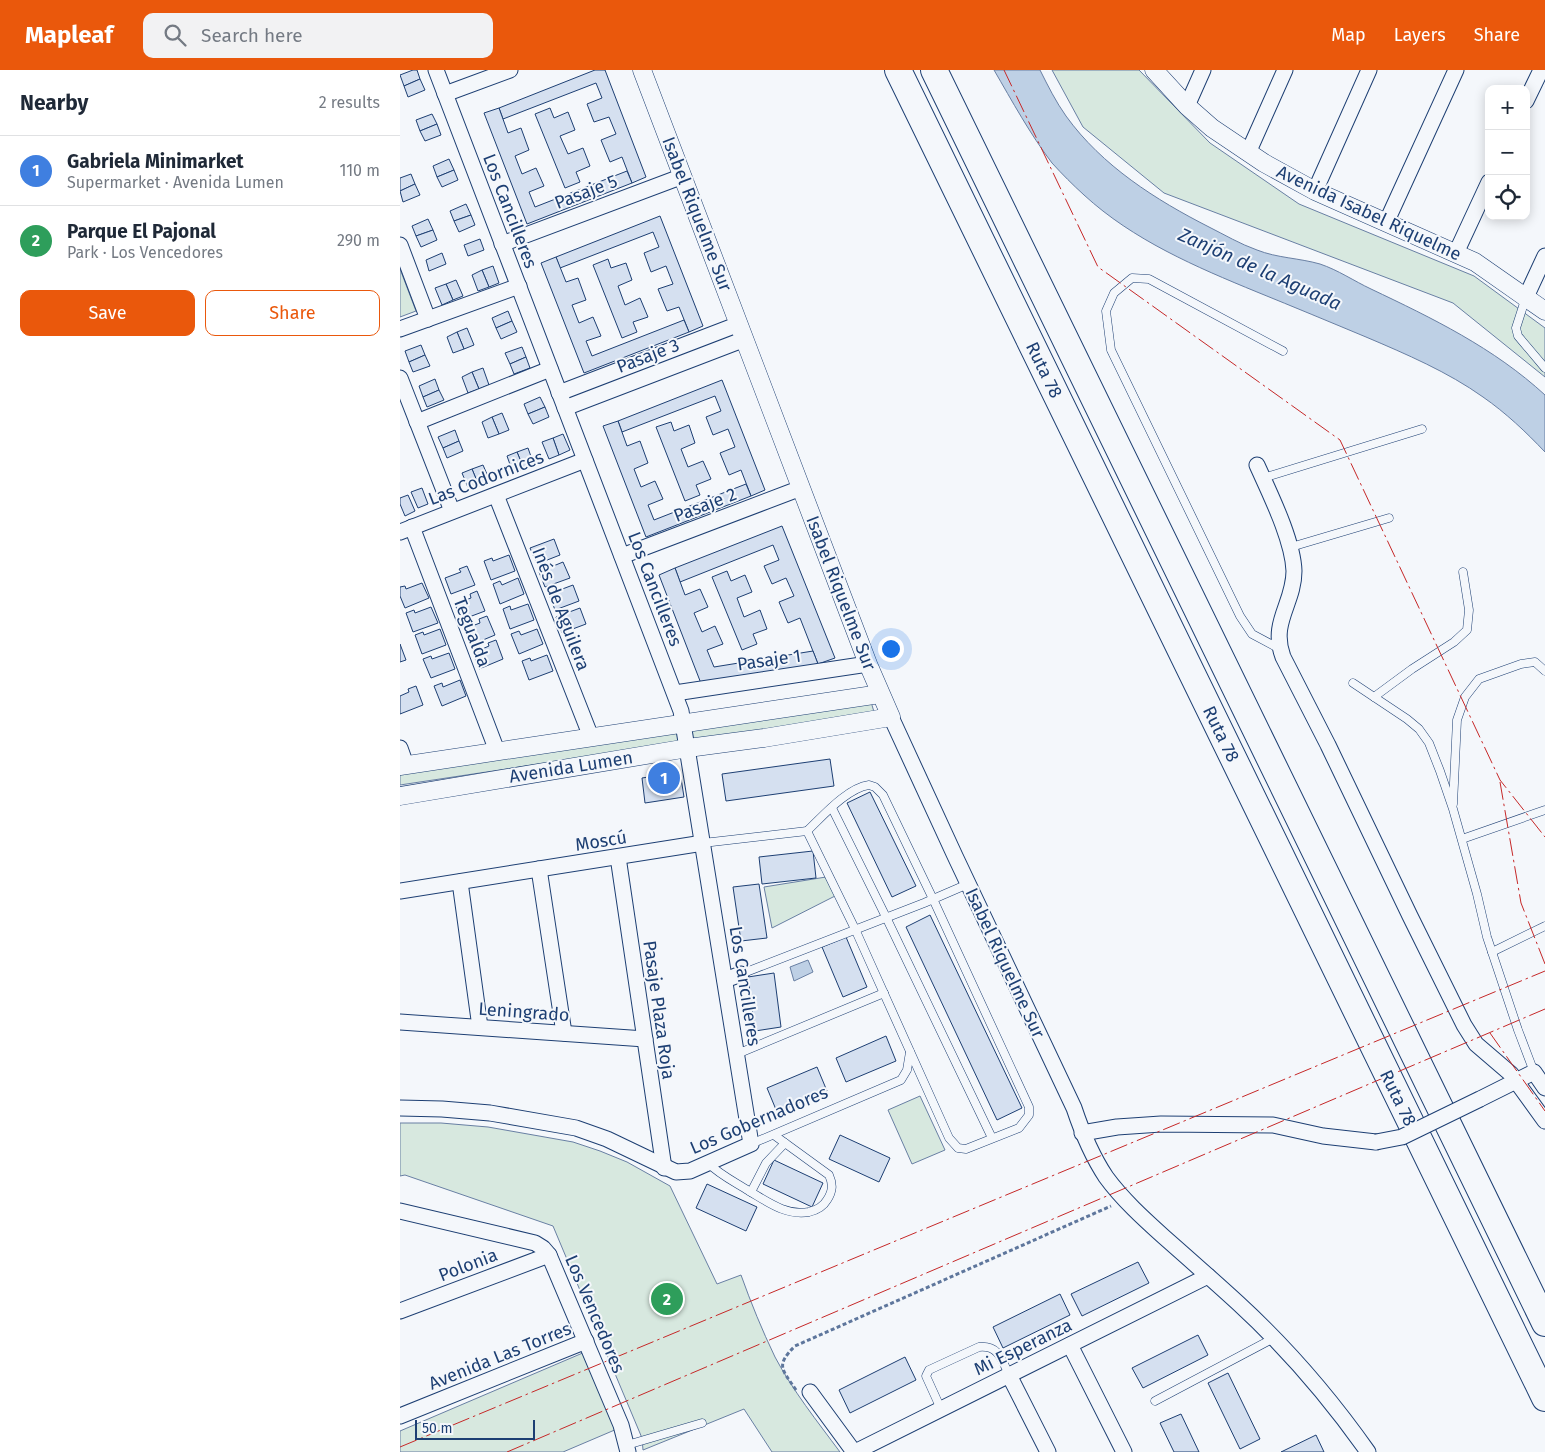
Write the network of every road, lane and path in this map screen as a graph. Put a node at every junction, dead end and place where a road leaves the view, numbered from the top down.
1 (436, 70) edge
2 (510, 70) edge
3 (642, 70) edge
4 (898, 70) edge
5 (934, 70) edge
6 (1154, 70) edge
7 (1203, 70) edge
8 (1285, 70) edge
9 (1369, 70) edge
10 (1456, 70) edge
11 (1540, 70) edge
12 (1530, 92) edge
13 (445, 94) junction
14 (1187, 106) junction
15 (1248, 153) junction
16 (682, 176) junction
17 (1315, 191) junction
18 (1485, 191) edge
19 (1386, 223) junction
20 (502, 244) junction
21 (400, 245) edge
22 (1456, 253) junction
23 (1545, 256) edge
24 (519, 286) junction
25 (1526, 297) junction
26 (1545, 311) edge
27 (428, 319) junction
28 (400, 330) edge
29 (742, 332) junction
30 (1283, 350) dead end
31 (1542, 362) edge
32 (1545, 368) edge
33 (550, 370) junction
34 (400, 378) edge
35 (559, 393) junction
36 (565, 408) junction
37 (417, 422) junction
38 (1422, 429) dead end
39 (585, 460) junction
40 (1260, 472) joint
41 (801, 488) junction
42 (496, 494) junction
43 (452, 512) junction
44 (1389, 518) dead end
45 (406, 529) edge
46 (1291, 547) junction
47 (622, 556) junction
48 (1463, 572) dead end
49 (1280, 649) junction
50 (868, 664) junction
51 (1545, 671) edge
52 (1353, 683) dead end
53 (675, 693) junction
54 (880, 694) junction
55 (1374, 697) junction
56 (891, 717) junction
57 (684, 723) junction
58 (590, 737) junction
59 (688, 748) junction
60 (497, 751) junction
61 (402, 760) edge
62 (400, 796) edge
63 (832, 808) junction
64 (1453, 809) junction
65 (1545, 810) edge
66 (807, 831) junction
67 (1462, 839) junction
68 (703, 843) junction
69 (618, 857) junction
70 (539, 870) junction
71 (460, 882) junction
72 (968, 884) junction
73 (400, 891) edge
74 (933, 900) junction
75 (886, 917) junction
76 (1545, 926) edge
77 (855, 929) junction
78 (1492, 952) junction
79 (741, 974) joint
80 (725, 980) junction
81 (884, 993) junction
82 (400, 1022) edge
83 (480, 1027) junction
84 (564, 1033) junction
85 (645, 1039) junction
86 (910, 1052) junction
87 (737, 1054) junction
88 (1534, 1072) junction
89 (1516, 1081) junction
90 (1545, 1088) edge
91 (400, 1108) edge
92 (1545, 1121) edge
93 (1082, 1132) junction
94 (774, 1135) junction
95 (992, 1138) junction
96 (785, 1142) junction
97 (751, 1144) junction
98 (708, 1163) junction
99 (664, 1168) junction
100 (751, 1192) junction
101 (1126, 1200) junction
102 (400, 1211) edge
103 (549, 1255) junction
104 (1208, 1276) junction
105 (400, 1311) edge
106 (1545, 1323) edge
107 (1274, 1338) junction
108 (586, 1341) junction
109 (1070, 1345) junction
110 (1009, 1375) junction
111 (804, 1393) joint
112 (1545, 1398) edge
113 (1155, 1401) dead end
114 (941, 1409) junction
115 (400, 1416) edge
116 (702, 1423) dead end
117 (623, 1450) edge
118 (854, 1452) edge
119 (1048, 1452) edge
120 (1124, 1452) edge
121 (1368, 1452) edge

1 - 13 street, Los Cancilleres
2 - 13 street
3 - 16 street, Isabel Riquelme Sur
4 - 112 highway, Ruta 78
5 - 106 highway, Ruta 78
6 - 14 street, Avenida Isabel Riquelme
7 - 14 street
8 - 15 street
9 - 17 street
10 - 19 street
11 - 12 street
13 - 20 street, Los Cancilleres
14 - 15 street, Avenida Isabel Riquelme
15 - 17 street, Avenida Isabel Riquelme
16 - 20 street, Pasaje 5
16 - 29 street, Isabel Riquelme Sur
17 - 19 street, Avenida Isabel Riquelme
18 - 22 street
19 - 22 street, Avenida Isabel Riquelme
20 - 24 street, Los Cancilleres
21 - 27 street
22 - 25 street, Avenida Isabel Riquelme
23 - 25 street
24 - 27 street
24 - 33 street, Los Cancilleres
25 - 26 street, Avenida Isabel Riquelme
25 - 31 lane
27 - 28 street
29 - 35 street
29 - 36 street, Pasaje 3
29 - 41 street, Isabel Riquelme Sur
30 - 49 lane
31 - 32 lane
33 - 35 street, Los Cancilleres
33 - 37 street
34 - 37 street
35 - 36 street, Los Cancilleres
36 - 39 street, Los Cancilleres
37 - 43 street
38 - 40 lane
39 - 42 street, Las Codornices
39 - 47 street, Los Cancilleres
40 - 46 street
41 - 47 street, Pasaje 2
41 - 50 street, Isabel Riquelme Sur
42 - 43 street, Las Codornices
42 - 58 street, Inés de Aguilera
43 - 45 street, Las Codornices
44 - 46 lane
45 - 60 street, Tegualda
46 - 49 street
47 - 53 street, Los Cancilleres
48 - 55 lane
49 - 89 street
50 - 53 street, Pasaje 1
50 - 54 street, Isabel Riquelme Sur
51 - 64 lane
52 - 55 lane
53 - 57 street, Los Cancilleres
54 - 56 street, Isabel Riquelme Sur
54 - 57 street, Avenida Lumen
55 - 64 lane
56 - 59 street, Avenida Lumen
56 - 72 street, Isabel Riquelme Sur
57 - 58 street, Avenida Lumen
57 - 59 street, Los Cancilleres
58 - 60 street, Avenida Lumen
59 - 62 street, Avenida Lumen
59 - 68 street, Los Cancilleres
60 - 61 street, Avenida Lumen
63 - 66 lane
63 - 74 lane
63 - 75 lane
64 - 67 lane
65 - 67 lane
66 - 68 lane, Moscú
66 - 77 lane
67 - 78 lane
68 - 69 street, Moscú
68 - 80 street, Los Cancilleres
69 - 70 street, Moscú
69 - 85 street, Pasaje Plaza Roja
70 - 71 street, Moscú
70 - 84 street
71 - 73 street, Moscú
71 - 83 street
72 - 74 lane
72 - 93 street, Isabel Riquelme Sur
74 - 75 lane
74 - 95 lane
75 - 77 lane
75 - 95 lane
76 - 78 lane
77 - 79 lane
77 - 81 lane
78 - 88 lane
79 - 80 street
80 - 87 street, Los Cancilleres
81 - 86 lane
81 - 87 lane
82 - 83 street, Leningrado
83 - 84 street, Leningrado
84 - 85 street, Leningrado
85 - 99 street, Pasaje Plaza Roja
86 - 94 lane, Los Gobernadores
86 - 95 lane
87 - 97 street, Los Cancilleres
88 - 89 street
88 - 90 street
89 - 92 street
89 - 93 street, bridge
91 - 99 street, Los Gobernadores
93 - 101 street, Isabel Riquelme Sur
94 - 96 lane
94 - 97 lane, Los Gobernadores
96 - 100 lane
96 - 100 lane
97 - 98 street, Los Gobernadores
98 - 99 street, Los Gobernadores
98 - 100 lane
101 - 104 street, Isabel Riquelme Sur
101 - 111 path
102 - 103 street, Los Vencedores
103 - 105 street, Polonia
103 - 108 street, Los Vencedores
104 - 107 street, Isabel Riquelme Sur
104 - 109 street, Mi Esperanza
107 - 113 lane
107 - 121 street, Isabel Riquelme Sur
108 - 115 street, Avenida Las Torres
108 - 117 street, Los Vencedores
109 - 110 street, Mi Esperanza
109 - 120 street
110 - 114 street, Mi Esperanza
110 - 114 lane
110 - 119 street
111 - 118 street
114 - 118 street, Mi Esperanza
116 - 117 lane

